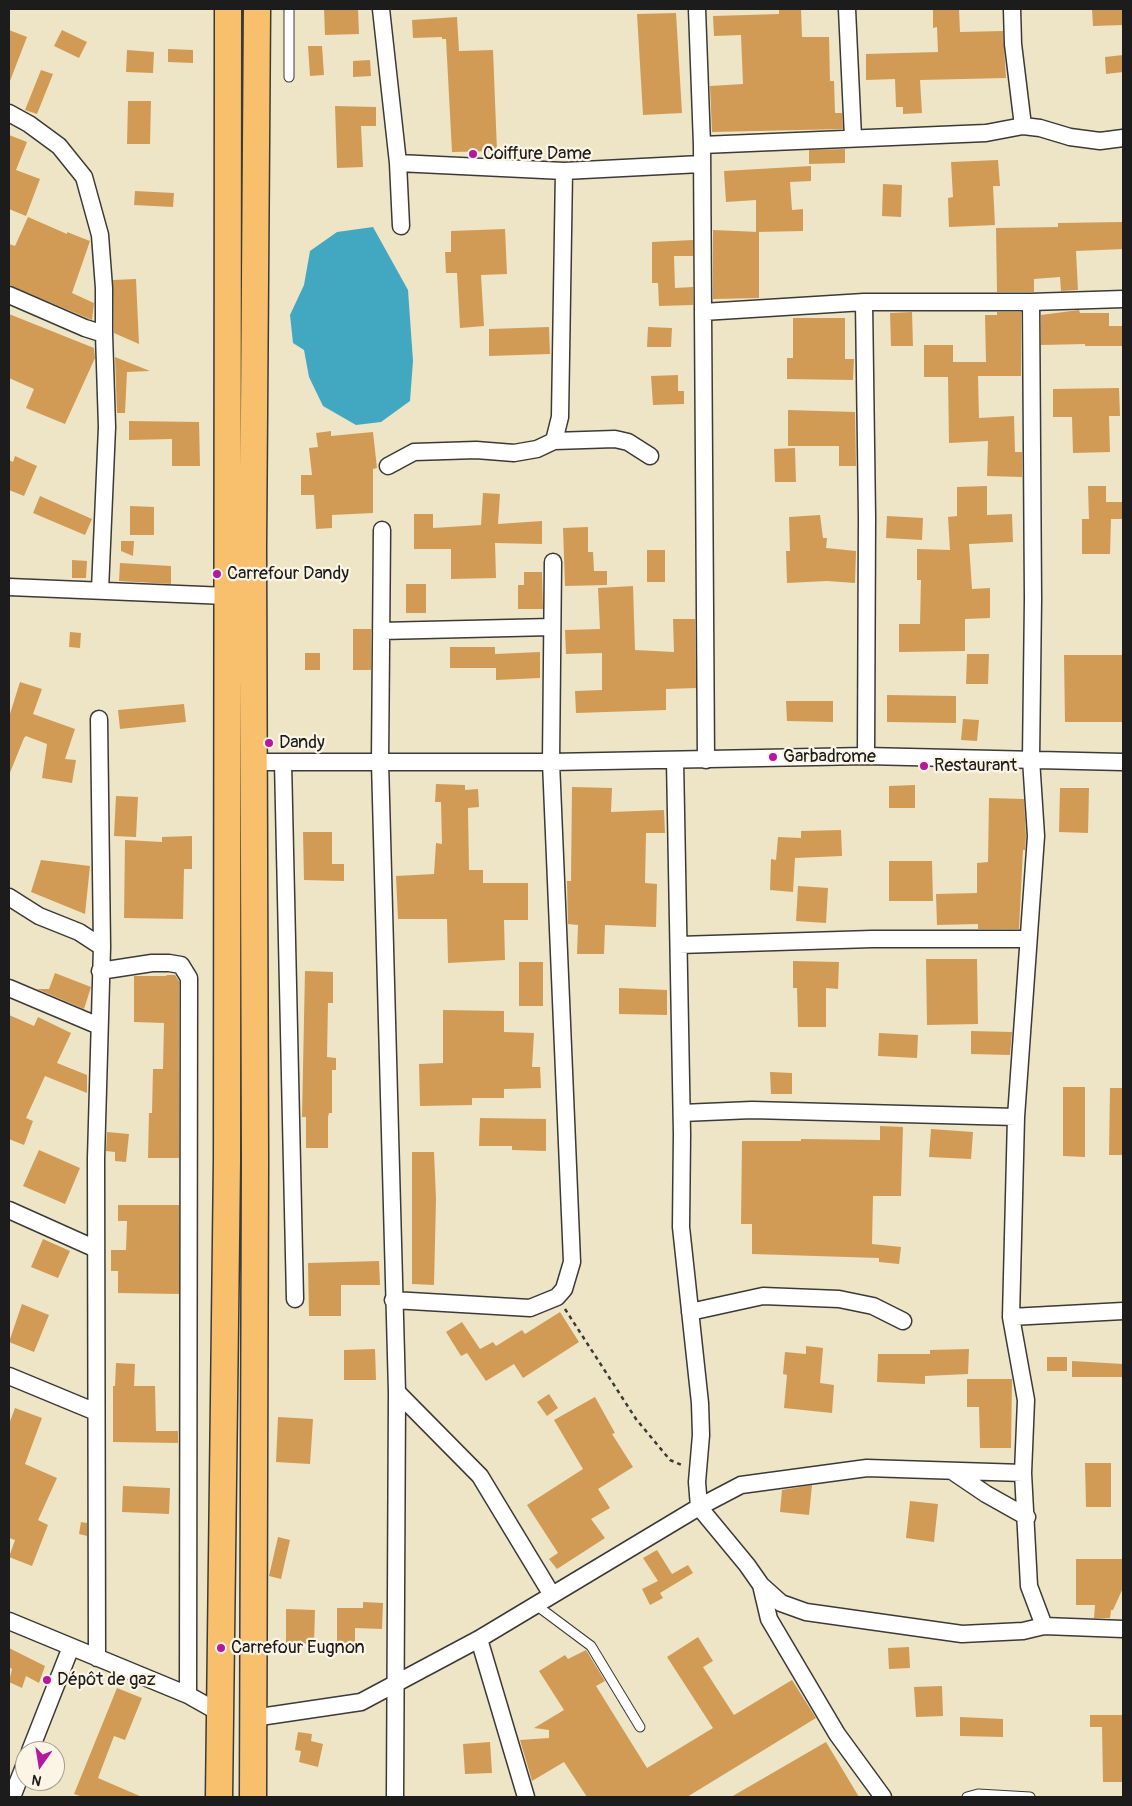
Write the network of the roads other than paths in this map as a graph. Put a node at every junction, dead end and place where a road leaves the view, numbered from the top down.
1 (228, 9) edge
2 (257, 9) edge
3 (289, 9) edge
4 (380, 9) edge
5 (697, 9) edge
6 (847, 9) edge
7 (1012, 9) edge
8 (289, 77) dead end
9 (9, 113) edge
10 (1023, 126) junction
11 (853, 137) junction
12 (1123, 138) edge
13 (702, 145) junction
14 (398, 162) junction
15 (701, 164) junction
16 (564, 172) junction
17 (401, 226) dead end
18 (9, 295) edge
19 (1123, 299) edge
20 (864, 302) junction
21 (1031, 302) junction
22 (703, 312) junction
23 (104, 334) junction
24 (554, 441) junction
25 (650, 456) dead end
26 (388, 466) dead end
27 (382, 530) dead end
28 (552, 562) dead end
29 (9, 587) edge
30 (100, 590) junction
31 (227, 596) junction
32 (552, 627) junction
33 (381, 631) junction
34 (99, 719) dead end
35 (866, 756) junction
36 (1031, 759) junction
37 (675, 760) junction
38 (706, 760) junction
39 (254, 762) junction
40 (283, 762) junction
41 (380, 762) junction
42 (551, 762) junction
43 (1123, 762) edge
44 (9, 897) edge
45 (1027, 940) junction
46 (679, 945) junction
47 (102, 947) junction
48 (100, 971) junction
49 (9, 988) edge
50 (99, 1026) junction
51 (682, 1114) junction
52 (1016, 1117) junction
53 (9, 1210) edge
54 (96, 1250) junction
55 (295, 1299) dead end
56 (393, 1300) junction
57 (1123, 1311) edge
58 (690, 1312) junction
59 (1011, 1317) junction
60 (903, 1321) dead end
61 (9, 1376) edge
62 (397, 1392) junction
63 (96, 1412) junction
64 (952, 1470) junction
65 (1023, 1473) junction
66 (699, 1507) junction
67 (1026, 1517) junction
68 (761, 1585) junction
69 (552, 1595) junction
70 (536, 1605) junction
71 (9, 1620) edge
72 (1044, 1626) junction
73 (1123, 1629) edge
74 (479, 1639) junction
75 (71, 1647) junction
76 (97, 1658) junction
77 (397, 1682) junction
78 (188, 1695) junction
79 (220, 1713) junction
80 (252, 1718) junction
81 (640, 1727) dead end
82 (34, 1741) edge
83 (219, 1797) edge
84 (253, 1797) edge
85 (395, 1797) edge
86 (526, 1797) edge
87 (883, 1797) edge
88 (967, 1797) edge
89 (1030, 1797) edge

1 - 31 main road
2 - 39 main road
3 - 8 lane
4 - 14 street
5 - 13 street
6 - 11 street
7 - 10 street
9 - 23 street
10 - 11 street
10 - 12 street
11 - 13 street
13 - 15 street
14 - 16 street
14 - 17 street
15 - 16 street
15 - 22 street
16 - 24 street
18 - 23 street
19 - 21 street
20 - 21 street
20 - 22 street
20 - 35 street
21 - 36 street
22 - 38 street
23 - 30 street
24 - 25 street
24 - 26 street
27 - 33 street
28 - 32 street
29 - 30 street
30 - 31 street
31 - 79 main road
32 - 33 street
32 - 42 street
33 - 41 street
34 - 47 street
35 - 36 street
35 - 38 street
36 - 43 street
36 - 45 street
37 - 38 street
37 - 42 street
37 - 46 street
39 - 40 street
39 - 80 main road
40 - 41 street
40 - 55 street
41 - 42 street
41 - 56 street
42 - 56 street
44 - 47 street
45 - 46 street
45 - 52 street
46 - 51 street
47 - 48 street
48 - 50 street
48 - 78 street
49 - 50 street
50 - 54 street
51 - 52 street
51 - 58 street
52 - 59 street
53 - 54 street
54 - 63 street
56 - 62 street
57 - 59 street
58 - 60 street
58 - 66 street
59 - 65 street
61 - 63 street
62 - 69 street
62 - 77 street
63 - 76 street
64 - 65 street
64 - 66 street
64 - 67 street
65 - 67 street
66 - 68 street
66 - 69 street
67 - 72 street
68 - 72 street
68 - 87 street
69 - 70 street
70 - 74 street
70 - 81 lane
71 - 75 street
72 - 73 street
74 - 77 street
74 - 86 street
75 - 76 street
75 - 82 street
76 - 78 street
77 - 80 street
77 - 85 street
78 - 79 street
79 - 83 main road
80 - 84 main road
88 - 89 lane

